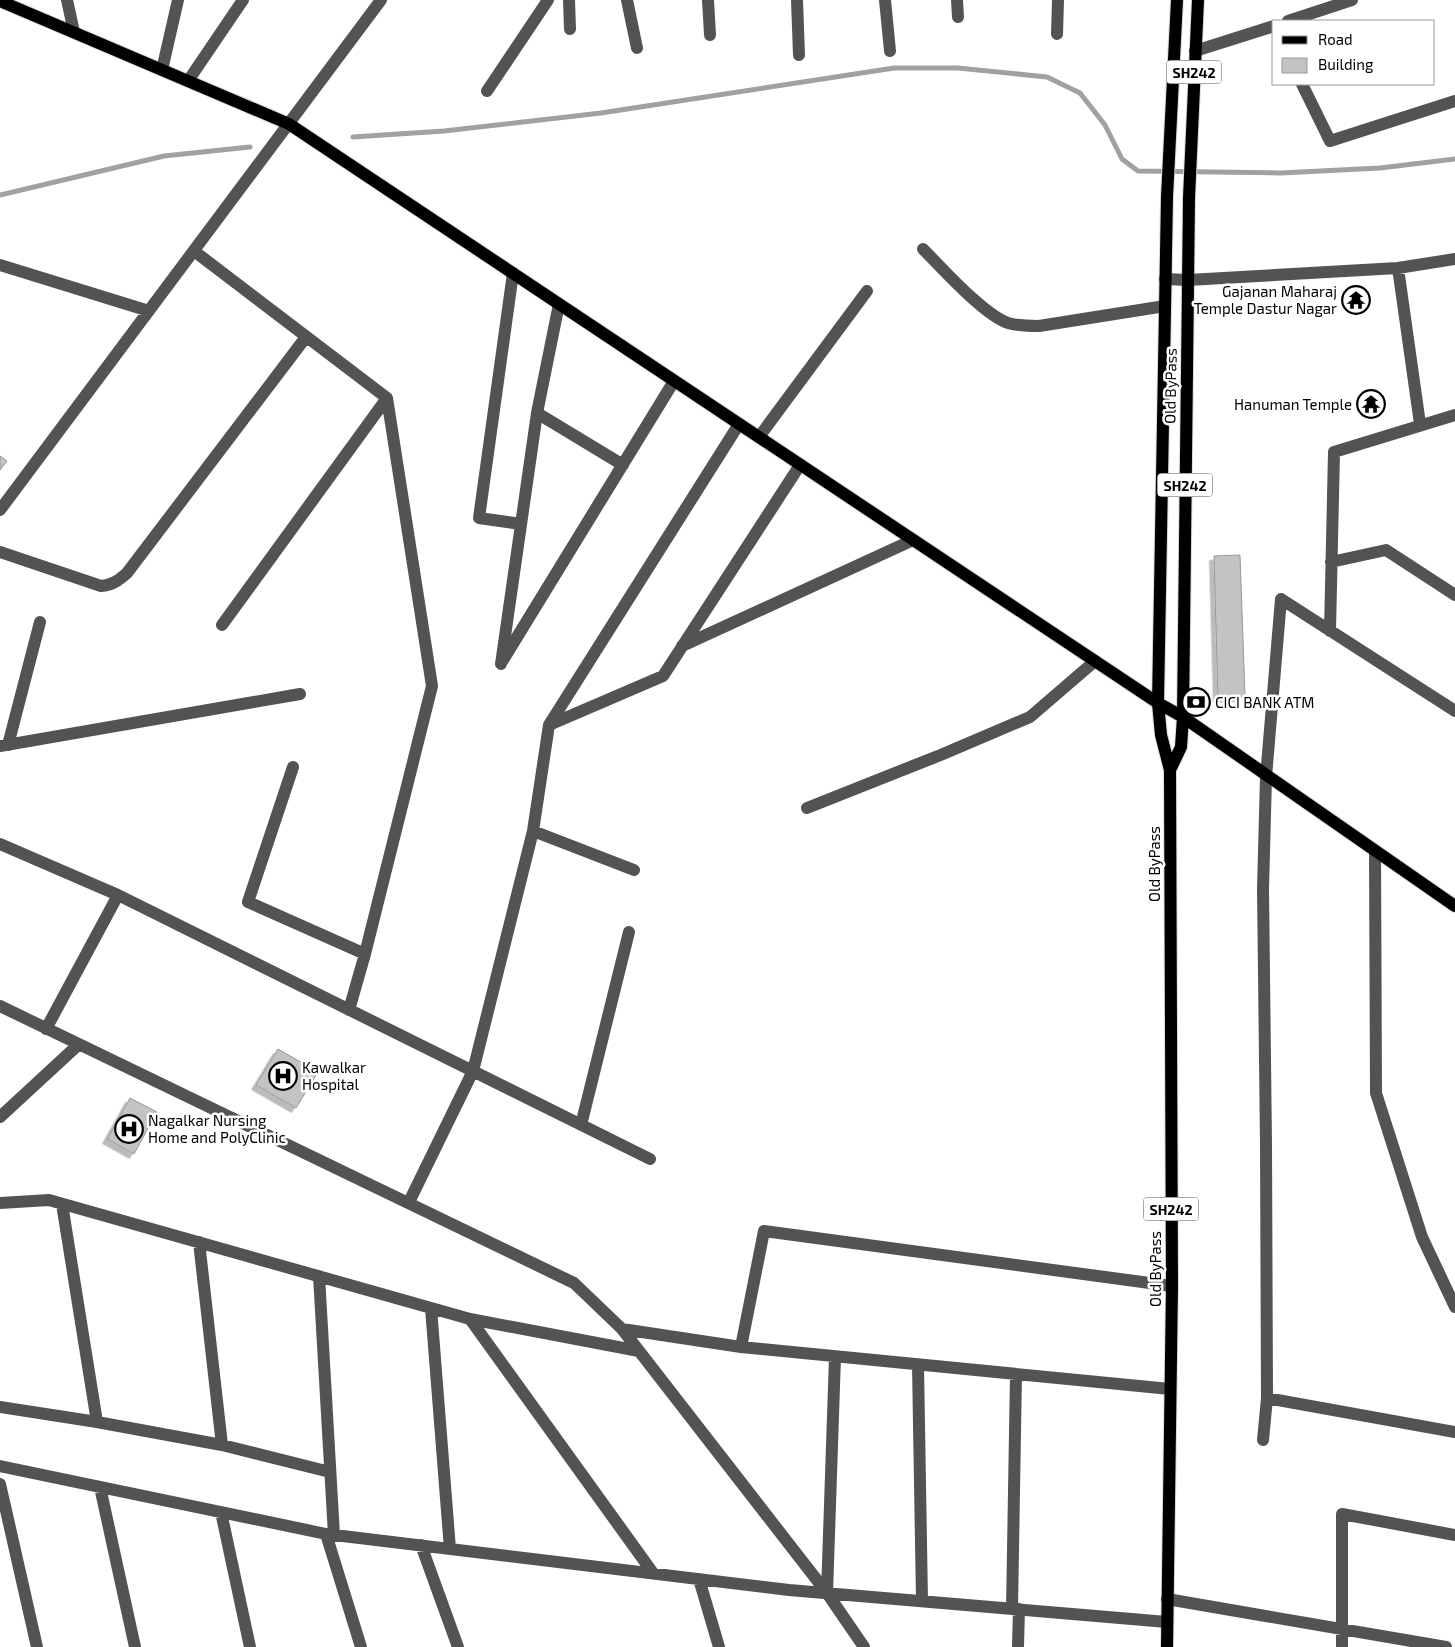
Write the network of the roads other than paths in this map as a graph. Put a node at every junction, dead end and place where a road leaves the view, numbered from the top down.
1 (67, 0) edge
2 (178, 0) edge
3 (243, 0) edge
4 (381, 0) edge
5 (548, 0) edge
6 (568, 0) edge
7 (627, 0) edge
8 (708, 0) edge
9 (797, 0) edge
10 (885, 0) edge
11 (957, 0) edge
12 (1058, 0) edge
13 (1177, 0) edge
14 (1198, 0) edge
15 (1352, 0) edge
16 (0, 1) edge
17 (958, 17) dead end
18 (1291, 20) edge
19 (1272, 27) edge
20 (570, 29) dead end
21 (74, 32) junction
22 (1057, 34) dead end
23 (710, 35) dead end
24 (637, 48) dead end
25 (890, 51) dead end
26 (1195, 51) junction
27 (799, 55) dead end
28 (162, 70) junction
29 (188, 81) junction
30 (1302, 85) edge
31 (487, 91) dead end
32 (1455, 101) edge
33 (289, 124) junction
34 (923, 249) dead end
35 (194, 251) junction
36 (1455, 259) edge
37 (1, 268) edge
38 (1398, 268) junction
39 (513, 273) junction
40 (1165, 279) junction
41 (1188, 280) junction
42 (867, 291) dead end
43 (558, 304) junction
44 (1165, 306) junction
45 (148, 311) junction
46 (306, 337) junction
47 (674, 381) junction
48 (387, 398) junction
49 (537, 413) junction
50 (1455, 415) edge
51 (739, 424) junction
52 (1420, 424) junction
53 (758, 437) junction
54 (800, 464) junction
55 (622, 465) junction
56 (0, 510) edge
57 (521, 524) junction
58 (913, 540) junction
59 (0, 552) edge
60 (1332, 562) junction
61 (1455, 595) edge
62 (40, 622) dead end
63 (222, 625) dead end
64 (1330, 631) junction
65 (682, 646) junction
66 (1095, 661) junction
67 (300, 694) dead end
68 (1158, 703) junction
69 (1455, 711) edge
70 (1183, 717) junction
71 (549, 725) junction
72 (4, 746) edge
73 (293, 767) dead end
74 (1170, 770) junction
75 (1266, 776) junction
76 (807, 808) dead end
77 (533, 831) junction
78 (0, 844) edge
79 (1375, 851) junction
80 (634, 870) dead end
81 (118, 894) junction
82 (1455, 906) edge
83 (629, 932) dead end
84 (366, 954) junction
85 (0, 1006) edge
86 (348, 1010) junction
87 (46, 1029) junction
88 (78, 1045) junction
89 (473, 1071) junction
90 (0, 1117) edge
91 (581, 1125) junction
92 (650, 1159) dead end
93 (409, 1202) junction
94 (0, 1203) edge
95 (62, 1204) junction
96 (199, 1242) junction
97 (320, 1276) junction
98 (1172, 1286) junction
99 (1455, 1307) edge
100 (431, 1308) junction
101 (470, 1319) junction
102 (622, 1329) junction
103 (741, 1347) junction
104 (639, 1351) junction
105 (836, 1357) junction
106 (918, 1365) junction
107 (1016, 1374) junction
108 (1170, 1390) junction
109 (1267, 1398) junction
110 (0, 1407) edge
111 (97, 1422) junction
112 (1455, 1432) edge
113 (1263, 1440) dead end
114 (222, 1445) junction
115 (0, 1466) edge
116 (330, 1472) junction
117 (0, 1484) edge
118 (100, 1487) junction
119 (221, 1512) junction
120 (5, 1532) edge
121 (330, 1534) junction
122 (1455, 1535) edge
123 (421, 1545) junction
124 (450, 1549) junction
125 (653, 1574) junction
126 (699, 1579) junction
127 (827, 1593) junction
128 (1167, 1600) junction
129 (922, 1601) junction
130 (1016, 1609) junction
131 (1167, 1622) junction
132 (1342, 1630) junction
133 (37, 1647) edge
134 (135, 1647) edge
135 (250, 1647) edge
136 (360, 1647) edge
137 (458, 1647) edge
138 (719, 1647) edge
139 (864, 1647) edge
140 (1018, 1647) edge
141 (1167, 1647) edge
142 (1342, 1647) edge
143 (1446, 1647) edge

1 - 21 street
2 - 28 street
3 - 29 street
4 - 33 street
5 - 31 street
6 - 20 street
7 - 24 street
8 - 23 street
9 - 27 street
10 - 25 street
11 - 17 street
12 - 22 street
13 - 40 main road, Old ByPass / SH242
14 - 26 main road, Old ByPass / SH242
15 - 18 street
16 - 21 main road
19 - 26 street
21 - 28 main road
26 - 41 main road, Old ByPass / SH242
28 - 29 main road
29 - 33 main road
30 - 32 street
33 - 35 street
33 - 39 main road
34 - 44 street
35 - 45 street
35 - 46 street
36 - 38 street
37 - 45 street
38 - 41 street
38 - 52 street
39 - 43 main road
39 - 57 street
40 - 41 street
40 - 44 main road, Old ByPass / SH242
41 - 70 main road, Old ByPass / SH242
42 - 53 street
43 - 47 main road
43 - 49 street
44 - 68 main road, Old ByPass / SH242
45 - 56 street
46 - 48 street
46 - 59 street
47 - 51 main road
47 - 55 street
48 - 63 street
48 - 84 street
49 - 55 street
49 - 57 street
50 - 52 street
51 - 53 main road
51 - 71 street
52 - 60 street
53 - 54 main road
54 - 58 main road
54 - 65 street
55 - 57 street
58 - 65 street
58 - 66 main road
60 - 61 street
60 - 64 street
62 - 72 street
64 - 69 street
64 - 75 street
65 - 71 street
66 - 68 main road
66 - 76 street
67 - 72 street
68 - 70 main road
68 - 74 main road, Old ByPass / SH242
70 - 74 main road, Old ByPass / SH242
70 - 75 main road
71 - 77 street
73 - 84 street
74 - 98 main road, Old ByPass / SH242
75 - 79 main road
75 - 109 street
77 - 80 street
77 - 89 street
78 - 81 street
79 - 82 main road
79 - 99 street
81 - 86 street
81 - 87 street
83 - 91 street
84 - 86 street
85 - 87 street
86 - 89 street
87 - 88 street
88 - 90 street
88 - 93 street
89 - 91 street
89 - 93 street
91 - 92 street
93 - 102 street
94 - 95 street
95 - 96 street
95 - 111 street
96 - 97 street
96 - 114 street
97 - 100 street
97 - 116 street
98 - 103 street
98 - 108 main road, Old ByPass / SH242
100 - 101 street
100 - 124 street
101 - 104 street
101 - 125 street
102 - 103 street
102 - 104 street
103 - 105 street
104 - 127 street
105 - 106 street
105 - 127 street
106 - 107 street
106 - 129 street
107 - 108 street
107 - 130 street
108 - 128 main road, Old ByPass / SH242
109 - 112 street
109 - 113 street
110 - 111 street
111 - 114 street
114 - 116 street
115 - 118 street
116 - 121 street
117 - 120 street
118 - 119 street
118 - 134 street
119 - 121 street
119 - 135 street
120 - 133 street
121 - 123 street
121 - 136 street
122 - 132 street
123 - 124 street
123 - 137 street
124 - 125 street
125 - 126 street
126 - 127 street
126 - 138 street
127 - 129 street
127 - 139 street
128 - 131 main road, Old ByPass / SH242
128 - 132 street
129 - 130 street
130 - 131 street
130 - 140 street
131 - 141 main road, Old ByPass / SH242
132 - 142 street
132 - 143 street

